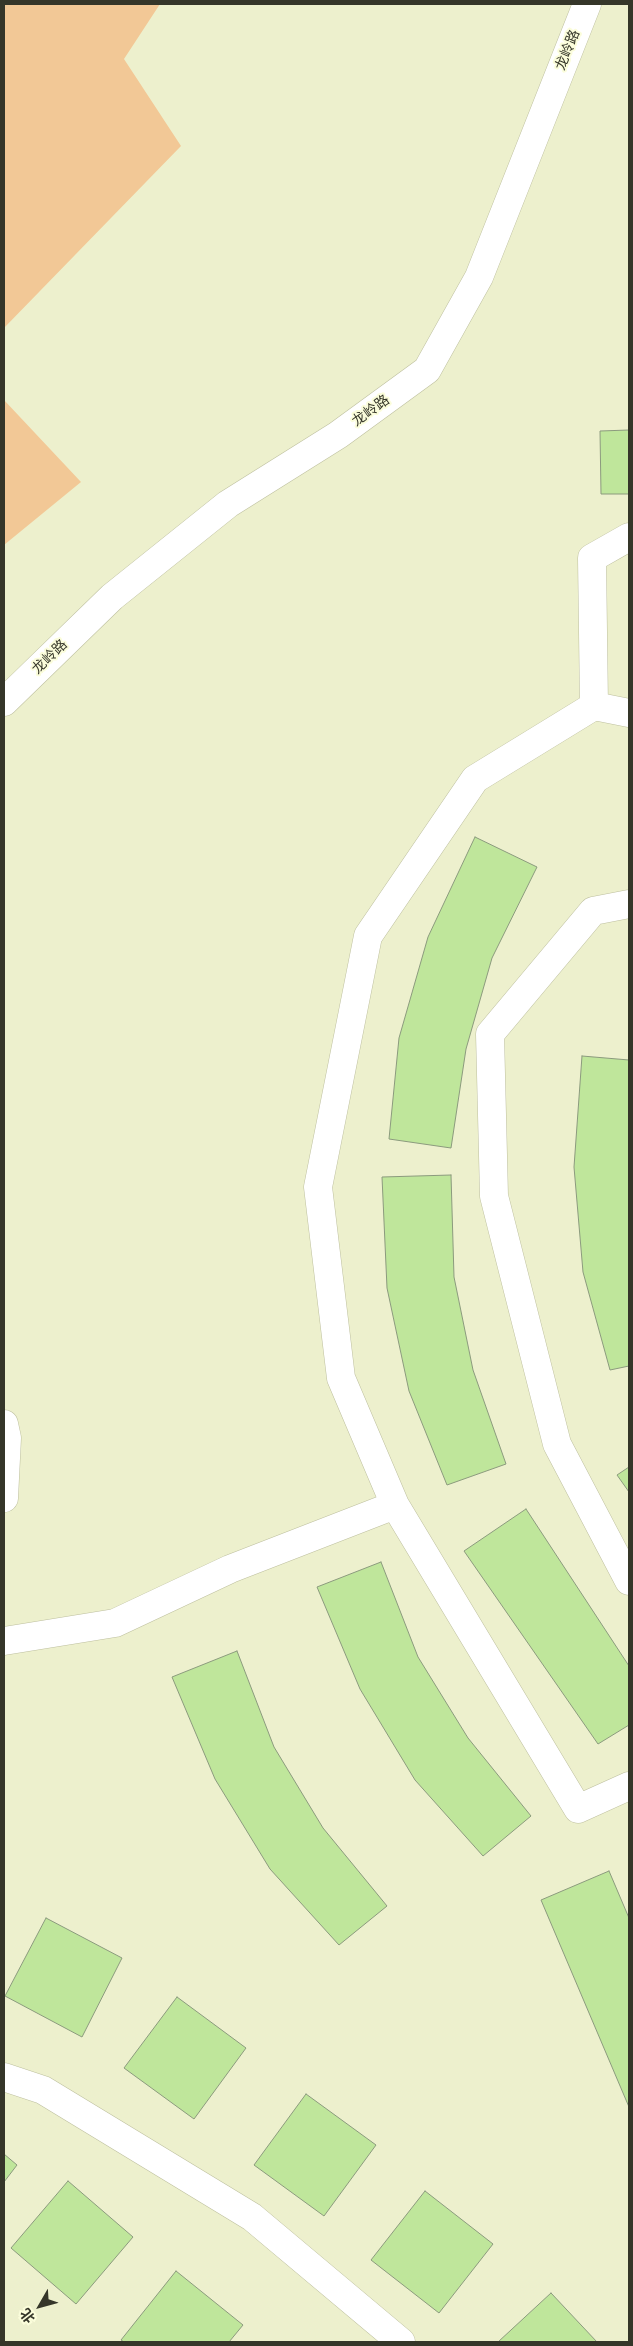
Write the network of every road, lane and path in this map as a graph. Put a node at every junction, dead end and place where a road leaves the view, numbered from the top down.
1 (587, 4) edge
2 (629, 537) edge
3 (4, 702) edge
4 (594, 706) junction
5 (629, 713) edge
6 (629, 904) edge
7 (4, 1424) edge
8 (4, 1498) edge
9 (395, 1505) junction
10 (629, 1581) edge
11 (4, 1641) edge
12 (629, 1786) edge
13 (4, 2077) edge
14 (401, 2342) edge

1 - 3 street, 龙岭路
2 - 4 street
4 - 5 street
4 - 9 street
6 - 10 street
7 - 8 street
9 - 11 street
9 - 12 street
13 - 14 street

